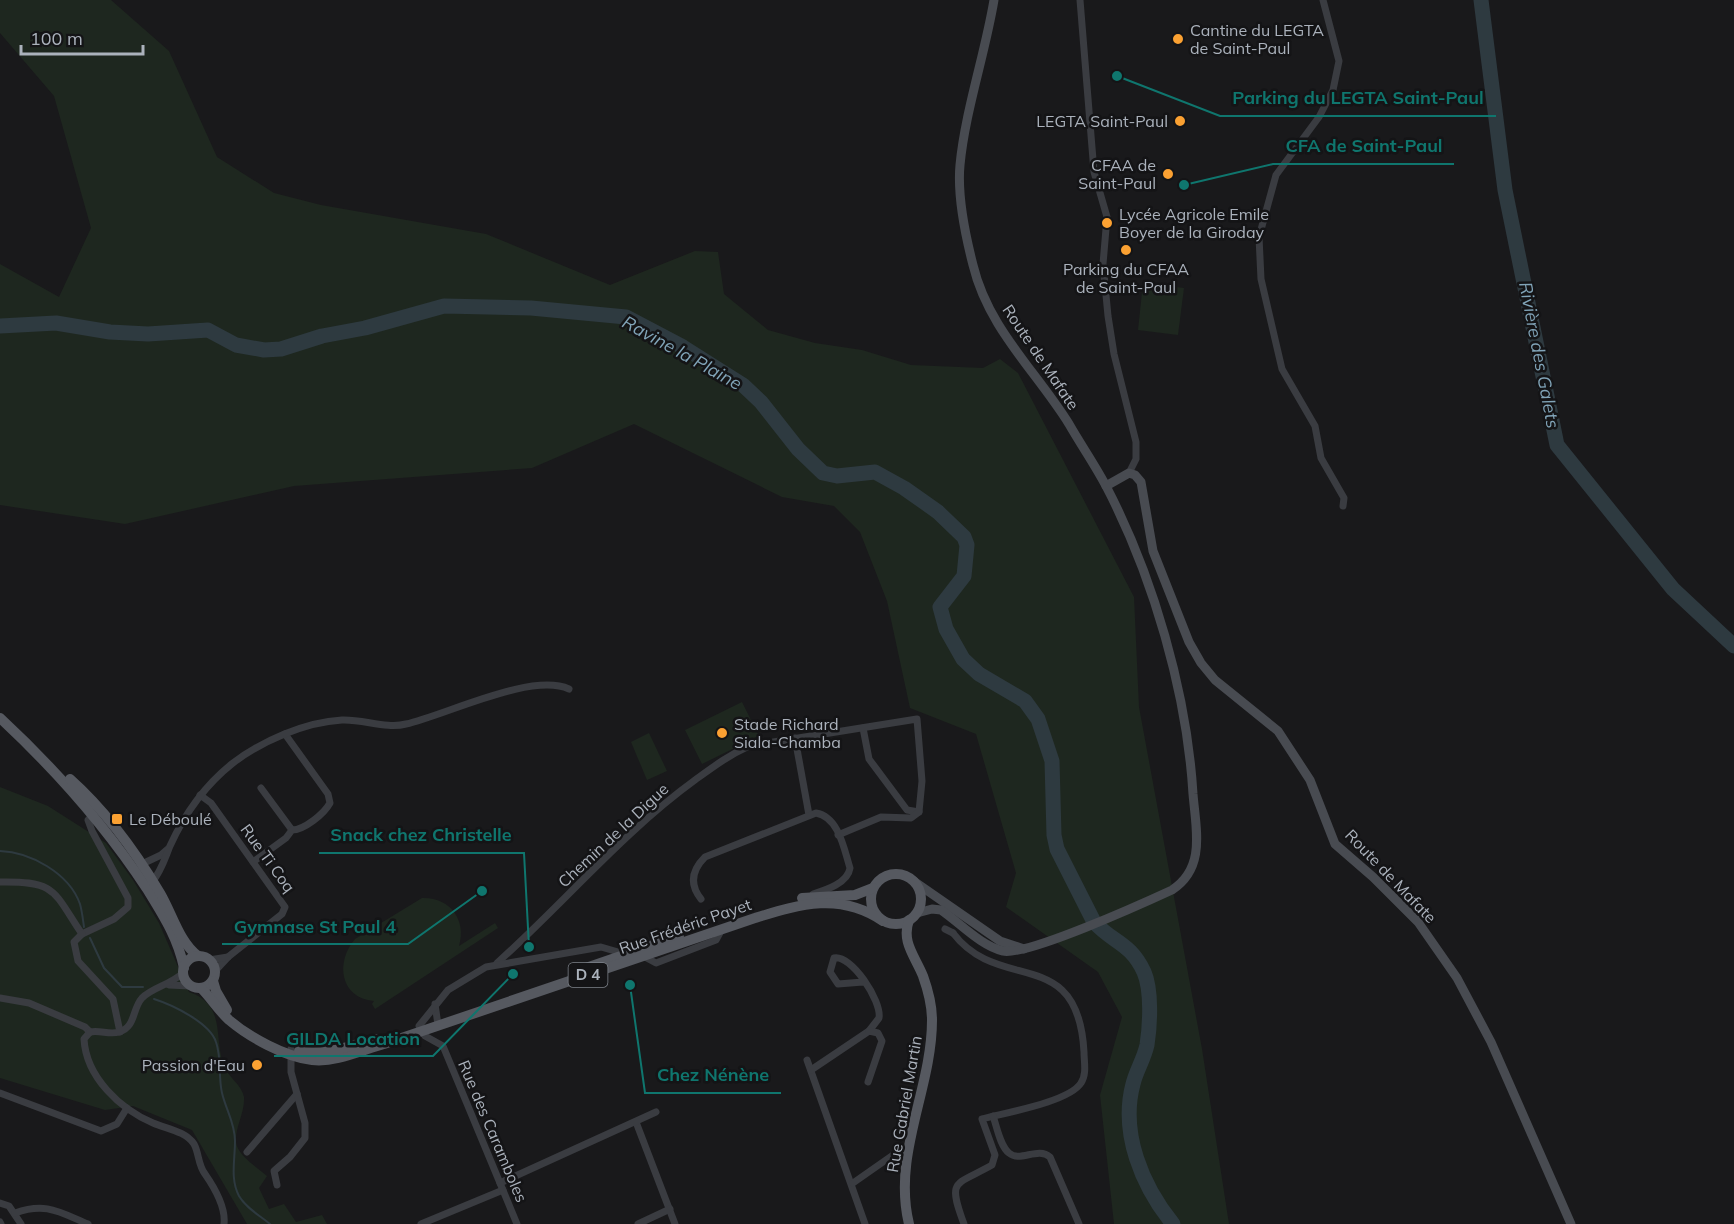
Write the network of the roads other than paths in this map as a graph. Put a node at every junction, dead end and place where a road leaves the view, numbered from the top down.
1 (994, 0) edge
2 (1080, 0) edge
3 (1323, 0) edge
4 (1129, 473) junction
5 (1106, 486) junction
6 (1343, 506) dead end
7 (569, 689) dead end
8 (0, 718) edge
9 (863, 728) junction
10 (285, 734) junction
11 (795, 738) junction
12 (44, 759) junction
13 (261, 788) dead end
14 (200, 795) junction
15 (906, 814) junction
16 (93, 815) junction
17 (809, 815) junction
18 (291, 830) junction
19 (838, 835) junction
20 (170, 847) junction
21 (253, 862) junction
22 (142, 864) junction
23 (140, 879) junction
24 (912, 880) junction
25 (0, 882) edge
26 (153, 882) junction
27 (873, 888) junction
28 (804, 897) junction
29 (701, 900) dead end
30 (950, 905) junction
31 (913, 916) junction
32 (956, 921) junction
33 (885, 922) junction
34 (945, 929) dead end
35 (954, 933) junction
36 (82, 934) junction
37 (1026, 949) junction
38 (198, 956) junction
39 (228, 957) junction
40 (913, 957) junction
41 (627, 958) junction
42 (209, 960) junction
43 (497, 963) junction
44 (184, 970) junction
45 (214, 976) junction
46 (863, 982) junction
47 (169, 985) junction
48 (196, 987) junction
49 (0, 998) edge
50 (435, 1002) junction
51 (437, 1022) junction
52 (419, 1029) junction
53 (869, 1031) junction
54 (90, 1032) junction
55 (120, 1032) junction
56 (291, 1051) junction
57 (807, 1060) dead end
58 (811, 1070) junction
59 (868, 1082) dead end
60 (0, 1093) edge
61 (297, 1094) junction
62 (127, 1108) junction
63 (656, 1112) dead end
64 (993, 1116) junction
65 (636, 1122) junction
66 (247, 1152) dead end
67 (906, 1155) junction
68 (852, 1183) junction
69 (277, 1185) dead end
70 (502, 1187) junction
71 (1, 1201) edge
72 (670, 1209) junction
73 (15, 1213) junction
74 (21, 1224) edge
75 (88, 1224) edge
76 (224, 1224) edge
77 (421, 1224) edge
78 (517, 1224) edge
79 (638, 1224) edge
80 (675, 1224) edge
81 (865, 1224) edge
82 (909, 1224) edge
83 (964, 1224) edge
84 (1078, 1224) edge
85 (1571, 1224) edge

1 - 5 main road, Route de Mafate
2 - 4 street
3 - 6 street
4 - 5 main road
4 - 85 main road, Route de Mafate
5 - 37 main road, Route de Mafate
7 - 10 street
8 - 12 main road, D 4
9 - 11 street, Chemin de la Digue
9 - 15 street
9 - 15 street, Chemin de la Digue
10 - 14 street
10 - 18 street
11 - 17 street
11 - 43 street, Chemin de la Digue
12 - 16 main road, D 4
12 - 22 main road, D 4
13 - 18 street
14 - 20 street
14 - 21 street, Rue Ti Coq
15 - 19 street, Chemin de la Digue
16 - 23 main road, D 4
16 - 36 street
17 - 19 street
17 - 29 street
18 - 21 street
19 - 28 street
20 - 22 street
20 - 26 street
21 - 39 street, Rue Ti Coq
22 - 23 street
22 - 26 main road, D 4
23 - 26 street
23 - 44 main road, D 4
24 - 27 main road
24 - 30 main road
24 - 31 main road
25 - 36 street
26 - 38 main road, D 4
27 - 28 main road, Rue Frédéric Payet / D 4
27 - 33 main road
28 - 41 main road, Rue Frédéric Payet / D 4
30 - 32 street
30 - 37 main road
31 - 32 main road, Route de Mafate
31 - 33 main road
31 - 40 main road, Rue Gabriel Martin / D 4
32 - 35 street
32 - 37 main road, Route de Mafate
33 - 40 main road, Rue Gabriel Martin / D 4
33 - 41 main road, Rue Frédéric Payet / D 4
34 - 35 street
35 - 64 street
36 - 55 street
38 - 42 main road
38 - 44 main road
39 - 42 street
39 - 45 street, Rue Ti Coq
40 - 67 main road, Rue Gabriel Martin / D 4
41 - 43 street, Chemin de la Digue
41 - 51 main road, Rue Frédéric Payet / D 4
42 - 45 main road, D 4
43 - 50 street, Chemin de la Digue
44 - 47 street
44 - 48 main road, D 4
45 - 48 main road
45 - 56 main road, D 4
46 - 46 street
46 - 53 street
47 - 48 street
47 - 55 street
48 - 56 main road, D 4
49 - 54 street
50 - 51 street
50 - 52 street, Chemin de la Digue
51 - 52 main road, Rue Frédéric Payet / D 4
52 - 56 main road, Rue Frédéric Payet / D 4
52 - 70 street, Rue des Caramboles
53 - 58 street
53 - 59 street
54 - 55 street
54 - 62 street
56 - 61 street
57 - 58 street
58 - 68 street
60 - 62 street
61 - 66 street
61 - 69 street
62 - 76 street
63 - 65 street
64 - 83 street
64 - 84 street
65 - 70 street
65 - 72 street
67 - 68 street
67 - 82 main road, Rue Gabriel Martin / D 4
68 - 81 street
70 - 77 street
70 - 78 street, Rue des Caramboles
71 - 73 street
72 - 79 street
72 - 80 street
73 - 74 street
73 - 75 street

